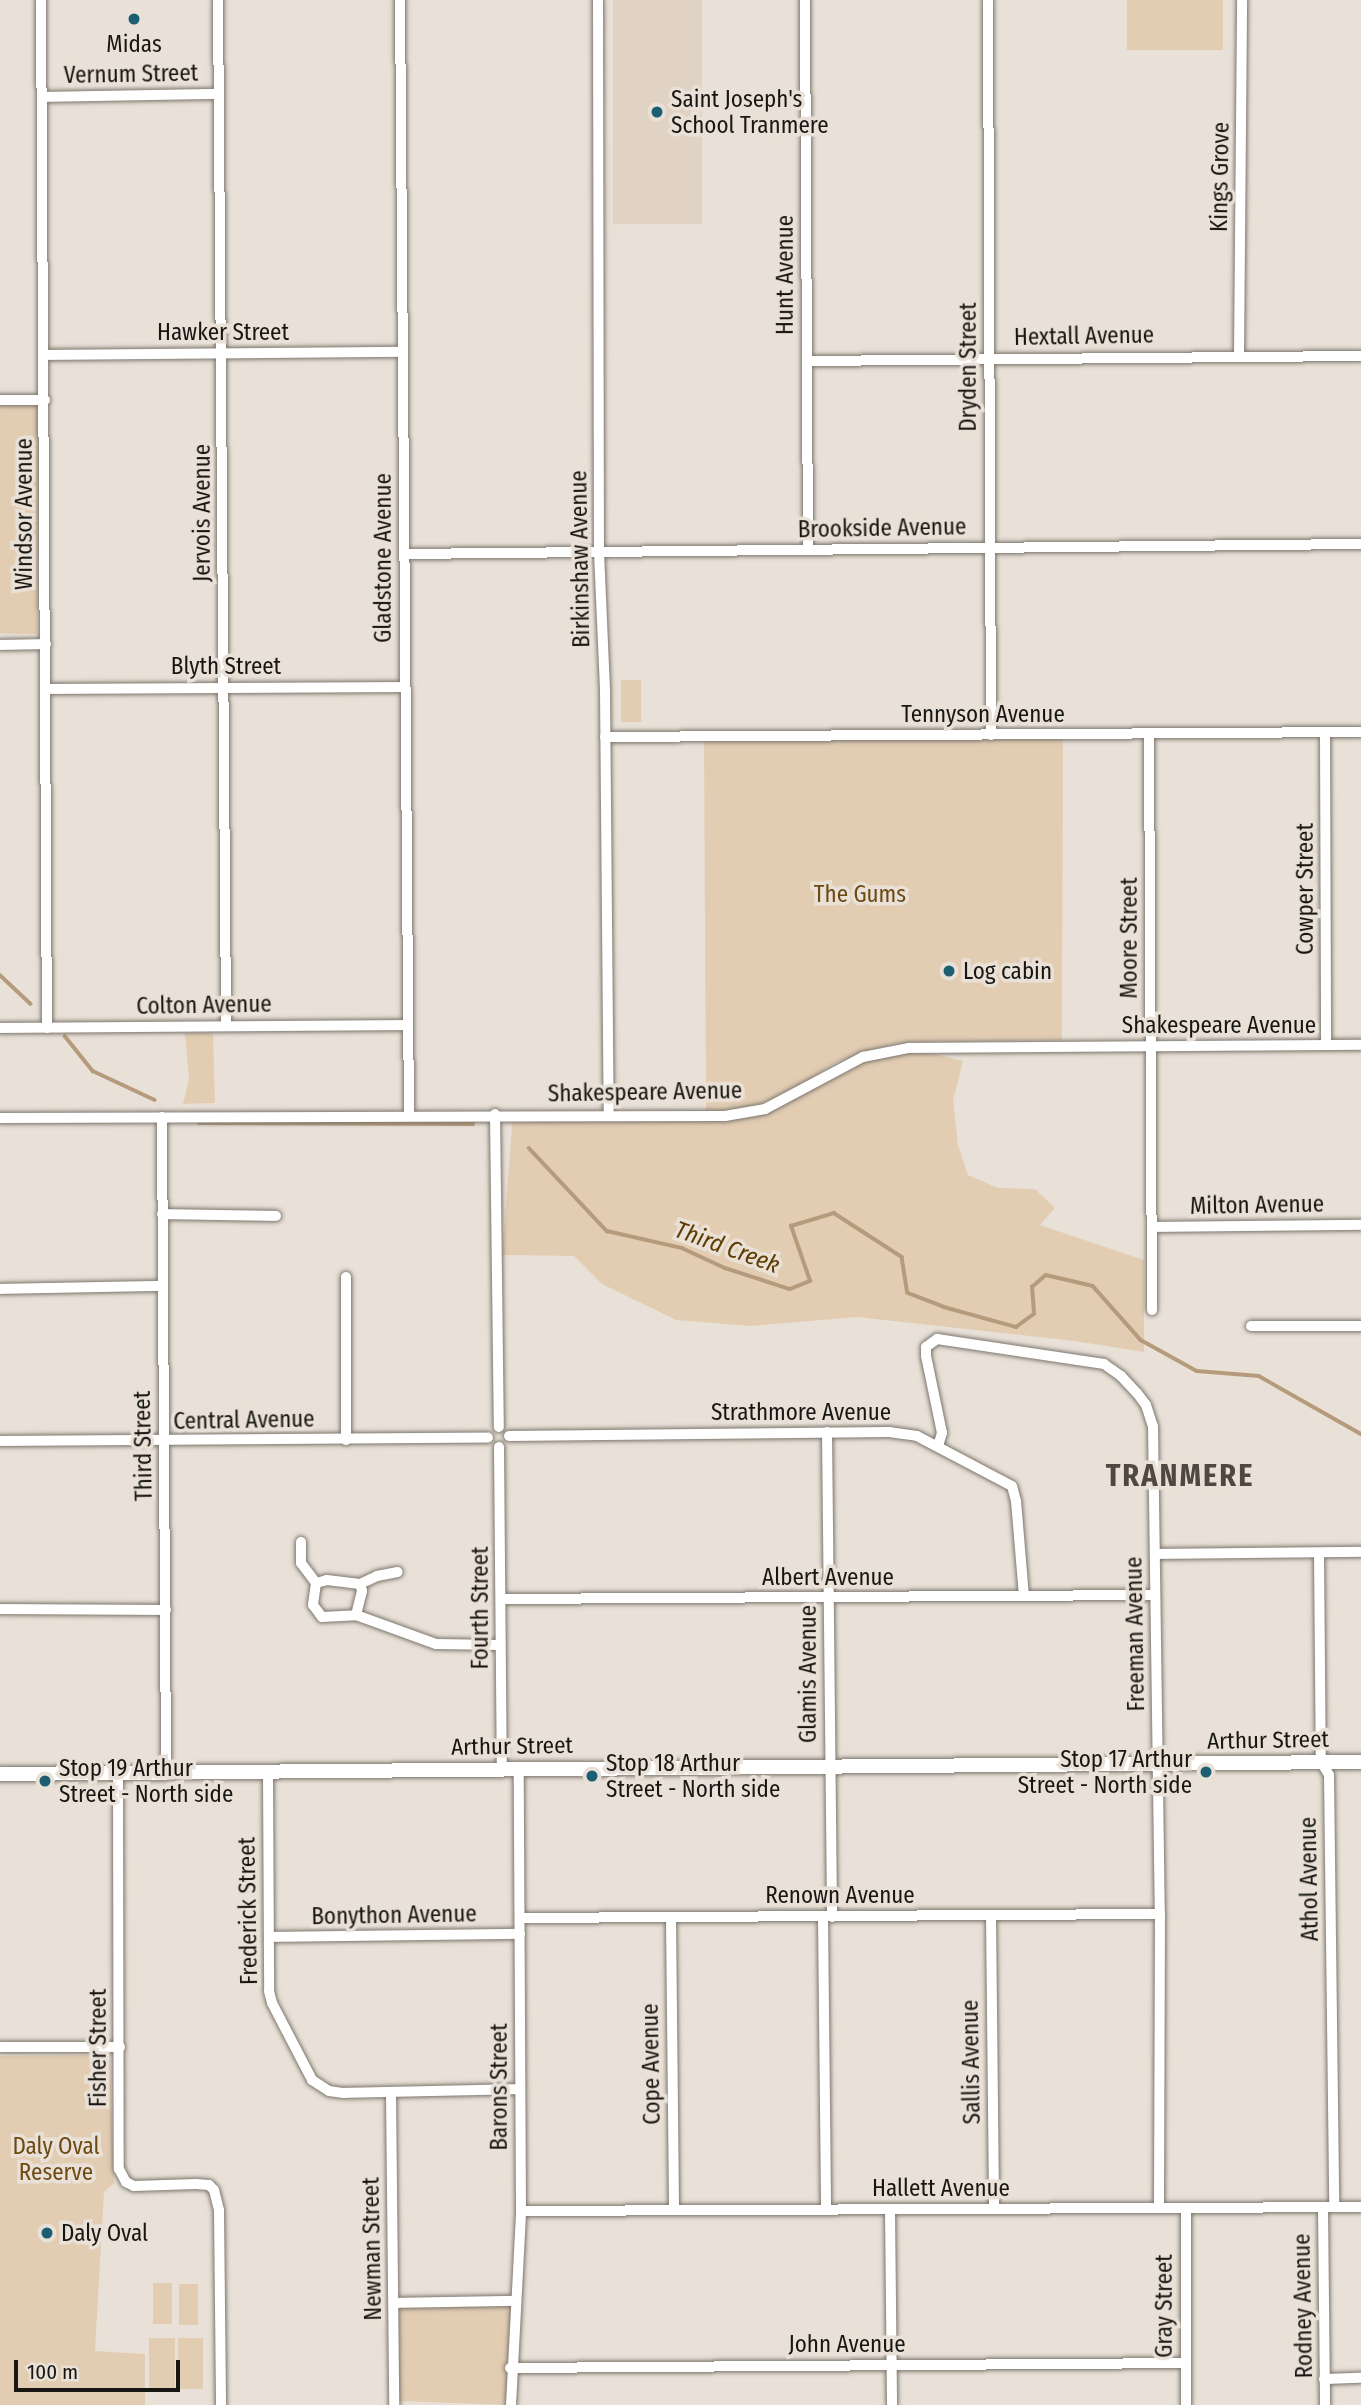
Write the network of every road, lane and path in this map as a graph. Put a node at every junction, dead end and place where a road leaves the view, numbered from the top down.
1 (41, 0) edge
2 (218, 0) edge
3 (400, 0) edge
4 (598, 0) edge
5 (805, 0) edge
6 (988, 0) edge
7 (1242, 0) edge
8 (219, 94) junction
9 (43, 97) junction
10 (403, 352) junction
11 (222, 353) junction
12 (44, 355) junction
13 (1239, 355) junction
14 (1361, 356) edge
15 (989, 359) junction
16 (807, 361) junction
17 (0, 400) edge
18 (45, 400) junction
19 (1361, 544) edge
20 (989, 548) junction
21 (808, 550) junction
22 (599, 552) junction
23 (404, 554) junction
24 (46, 644) junction
25 (0, 645) edge
26 (224, 687) junction
27 (405, 687) junction
28 (46, 689) junction
29 (1325, 732) junction
30 (1361, 732) edge
31 (1149, 734) junction
32 (991, 735) junction
33 (605, 737) junction
34 (408, 1025) junction
35 (226, 1026) junction
36 (0, 1028) edge
37 (47, 1028) junction
38 (1326, 1045) junction
39 (1361, 1045) edge
40 (1151, 1046) junction
41 (495, 1114) junction
42 (409, 1115) junction
43 (609, 1116) junction
44 (0, 1118) edge
45 (162, 1118) junction
46 (162, 1214) junction
47 (276, 1216) dead end
48 (1361, 1225) edge
49 (1153, 1227) junction
50 (346, 1277) dead end
51 (162, 1286) junction
52 (0, 1289) edge
53 (1152, 1310) dead end
54 (1251, 1325) dead end
55 (1361, 1326) edge
56 (499, 1427) junction
57 (827, 1432) junction
58 (509, 1436) junction
59 (488, 1438) junction
60 (346, 1440) junction
61 (0, 1441) edge
62 (163, 1442) junction
63 (938, 1446) junction
64 (499, 1447) junction
65 (301, 1542) dead end
66 (1361, 1552) edge
67 (1320, 1553) junction
68 (1155, 1554) junction
69 (398, 1572) dead end
70 (316, 1583) junction
71 (360, 1584) junction
72 (1155, 1595) junction
73 (1024, 1596) junction
74 (829, 1598) junction
75 (501, 1599) junction
76 (0, 1609) edge
77 (166, 1610) junction
78 (356, 1615) junction
79 (500, 1645) junction
80 (1321, 1762) junction
81 (1361, 1762) edge
82 (1158, 1764) junction
83 (829, 1765) junction
84 (502, 1769) junction
85 (519, 1769) junction
86 (268, 1772) junction
87 (166, 1773) junction
88 (0, 1774) edge
89 (118, 1774) junction
90 (1160, 1914) junction
91 (991, 1915) junction
92 (828, 1917) junction
93 (520, 1918) junction
94 (671, 1918) junction
95 (520, 1934) junction
96 (269, 1937) junction
97 (0, 2047) edge
98 (120, 2047) junction
99 (520, 2089) junction
100 (391, 2093) junction
101 (1328, 2207) junction
102 (1361, 2207) edge
103 (993, 2208) junction
104 (1159, 2208) junction
105 (1185, 2208) junction
106 (826, 2209) junction
107 (890, 2209) junction
108 (674, 2210) junction
109 (521, 2211) junction
110 (514, 2301) junction
111 (394, 2304) junction
112 (1185, 2363) junction
113 (891, 2365) junction
114 (510, 2368) junction
115 (1361, 2378) edge
116 (1324, 2379) junction
117 (221, 2405) edge
118 (394, 2405) edge
119 (511, 2405) edge
120 (892, 2405) edge
121 (1185, 2405) edge
122 (1325, 2405) edge

1 - 9 street, Windsor Avenue
2 - 8 street, Jervois Avenue
3 - 10 street, Gladstone Avenue
4 - 22 street, Birkinshaw Avenue
5 - 16 street, Hunt Avenue
6 - 15 street, Dryden Street
7 - 13 street, Kings Grove
8 - 9 street, Vernum Street
8 - 11 street, Jervois Avenue
9 - 12 street, Windsor Avenue
10 - 11 street, Hawker Street
10 - 23 street, Gladstone Avenue
11 - 12 street, Hawker Street
11 - 26 street, Jervois Avenue
12 - 18 street, Windsor Avenue
13 - 14 street, Hextall Avenue
13 - 15 street, Hextall Avenue
15 - 16 street, Hextall Avenue
15 - 20 street, Dryden Street
16 - 21 street, Hunt Avenue
17 - 18 street
18 - 24 street, Windsor Avenue
19 - 20 street, Brookside Avenue
20 - 21 street, Brookside Avenue
20 - 32 street, Dryden Street
21 - 22 street, Brookside Avenue
22 - 23 street, Brookside Avenue
22 - 33 street, Birkinshaw Avenue
23 - 27 street, Gladstone Avenue
24 - 25 street
24 - 28 street, Windsor Avenue
26 - 27 street, Blyth Street
26 - 28 street, Blyth Street
26 - 35 street, Jervois Avenue
27 - 34 street, Gladstone Avenue
28 - 37 street, Windsor Avenue
29 - 30 street, Tennyson Avenue
29 - 31 street, Tennyson Avenue
29 - 38 street, Cowper Street
31 - 32 street, Tennyson Avenue
31 - 40 street, Moore Street
32 - 33 street, Tennyson Avenue
33 - 43 street, Birkinshaw Avenue
34 - 35 street, Colton Avenue
34 - 42 street, Gladstone Avenue
35 - 37 street, Colton Avenue
36 - 37 street, Colton Avenue
38 - 39 street, Shakespeare Avenue
38 - 40 street, Shakespeare Avenue
40 - 43 street, Shakespeare Avenue
40 - 49 street, Moore Street
41 - 42 street, Shakespeare Avenue
41 - 43 street, Shakespeare Avenue
41 - 56 street
42 - 45 street, Shakespeare Avenue
44 - 45 street, Shakespeare Avenue
45 - 46 street, Third Street
46 - 47 street
46 - 51 street, Third Street
48 - 49 street, Milton Avenue
49 - 53 street, Moore Street
50 - 60 street
51 - 52 street
51 - 62 street, Third Street
54 - 55 street
56 - 58 street
56 - 59 street
57 - 58 street, Strathmore Avenue
57 - 63 street, Strathmore Avenue
57 - 74 street, Glamis Avenue
58 - 64 street
59 - 60 street, Central Avenue
59 - 64 street
60 - 62 street, Central Avenue
61 - 62 street, Central Avenue
62 - 77 street, Third Street
63 - 68 street, Freeman Avenue
63 - 73 street, Strathmore Avenue
64 - 75 street, Fourth Street
65 - 70 street
66 - 67 street
67 - 68 street
67 - 80 street, Athol Avenue
68 - 72 street, Freeman Avenue
69 - 71 street
70 - 71 street
70 - 78 street
71 - 78 street
72 - 73 street, Albert Avenue
72 - 82 street, Freeman Avenue
73 - 74 street, Albert Avenue
74 - 75 street, Albert Avenue
74 - 83 street, Glamis Avenue
75 - 79 street, Fourth Street
76 - 77 street
77 - 87 street, Third Street
78 - 79 street
79 - 84 street, Fourth Street
80 - 81 street, Arthur Street
80 - 82 street, Arthur Street
80 - 101 street, Athol Avenue
82 - 83 street, Arthur Street
82 - 90 street, Freeman Avenue
83 - 85 street, Arthur Street
83 - 92 street, Glamis Avenue
84 - 85 street, Arthur Street
84 - 86 street, Arthur Street
85 - 93 street, Barons Street
86 - 87 street, Arthur Street
86 - 96 street, Frederick Street
87 - 89 street, Arthur Street
88 - 89 street, Arthur Street
89 - 98 street, Fisher Street
90 - 91 street, Renown Avenue
90 - 104 street, Freeman Avenue
91 - 92 street, Renown Avenue
91 - 103 street, Sallis Avenue
92 - 94 street, Renown Avenue
92 - 106 street, Glamis Avenue
93 - 94 street, Renown Avenue
93 - 95 street, Barons Street
94 - 108 street, Cope Avenue
95 - 96 street, Bonython Avenue
95 - 99 street, Barons Street
96 - 100 street, Frederick Street
97 - 98 street
98 - 117 street, Fisher Street
99 - 100 street, Frederick Street
99 - 109 street, Barons Street
100 - 111 street, Newman Street
101 - 102 street, Hallett Avenue
101 - 105 street, Hallett Avenue
101 - 116 street, Rodney Avenue
103 - 104 street, Hallett Avenue
103 - 107 street, Hallett Avenue
104 - 105 street, Hallett Avenue
105 - 112 street, Gray Street
106 - 107 street, Hallett Avenue
106 - 108 street, Hallett Avenue
107 - 113 street
108 - 109 street, Hallett Avenue
109 - 110 street, Barons Street
110 - 111 street
110 - 114 street, Barons Street
111 - 118 street, Newman Street
112 - 113 street, John Avenue
112 - 121 street, Gray Street
113 - 114 street, John Avenue
113 - 120 street
114 - 119 street, Barons Street
115 - 116 street
116 - 122 street, Rodney Avenue

